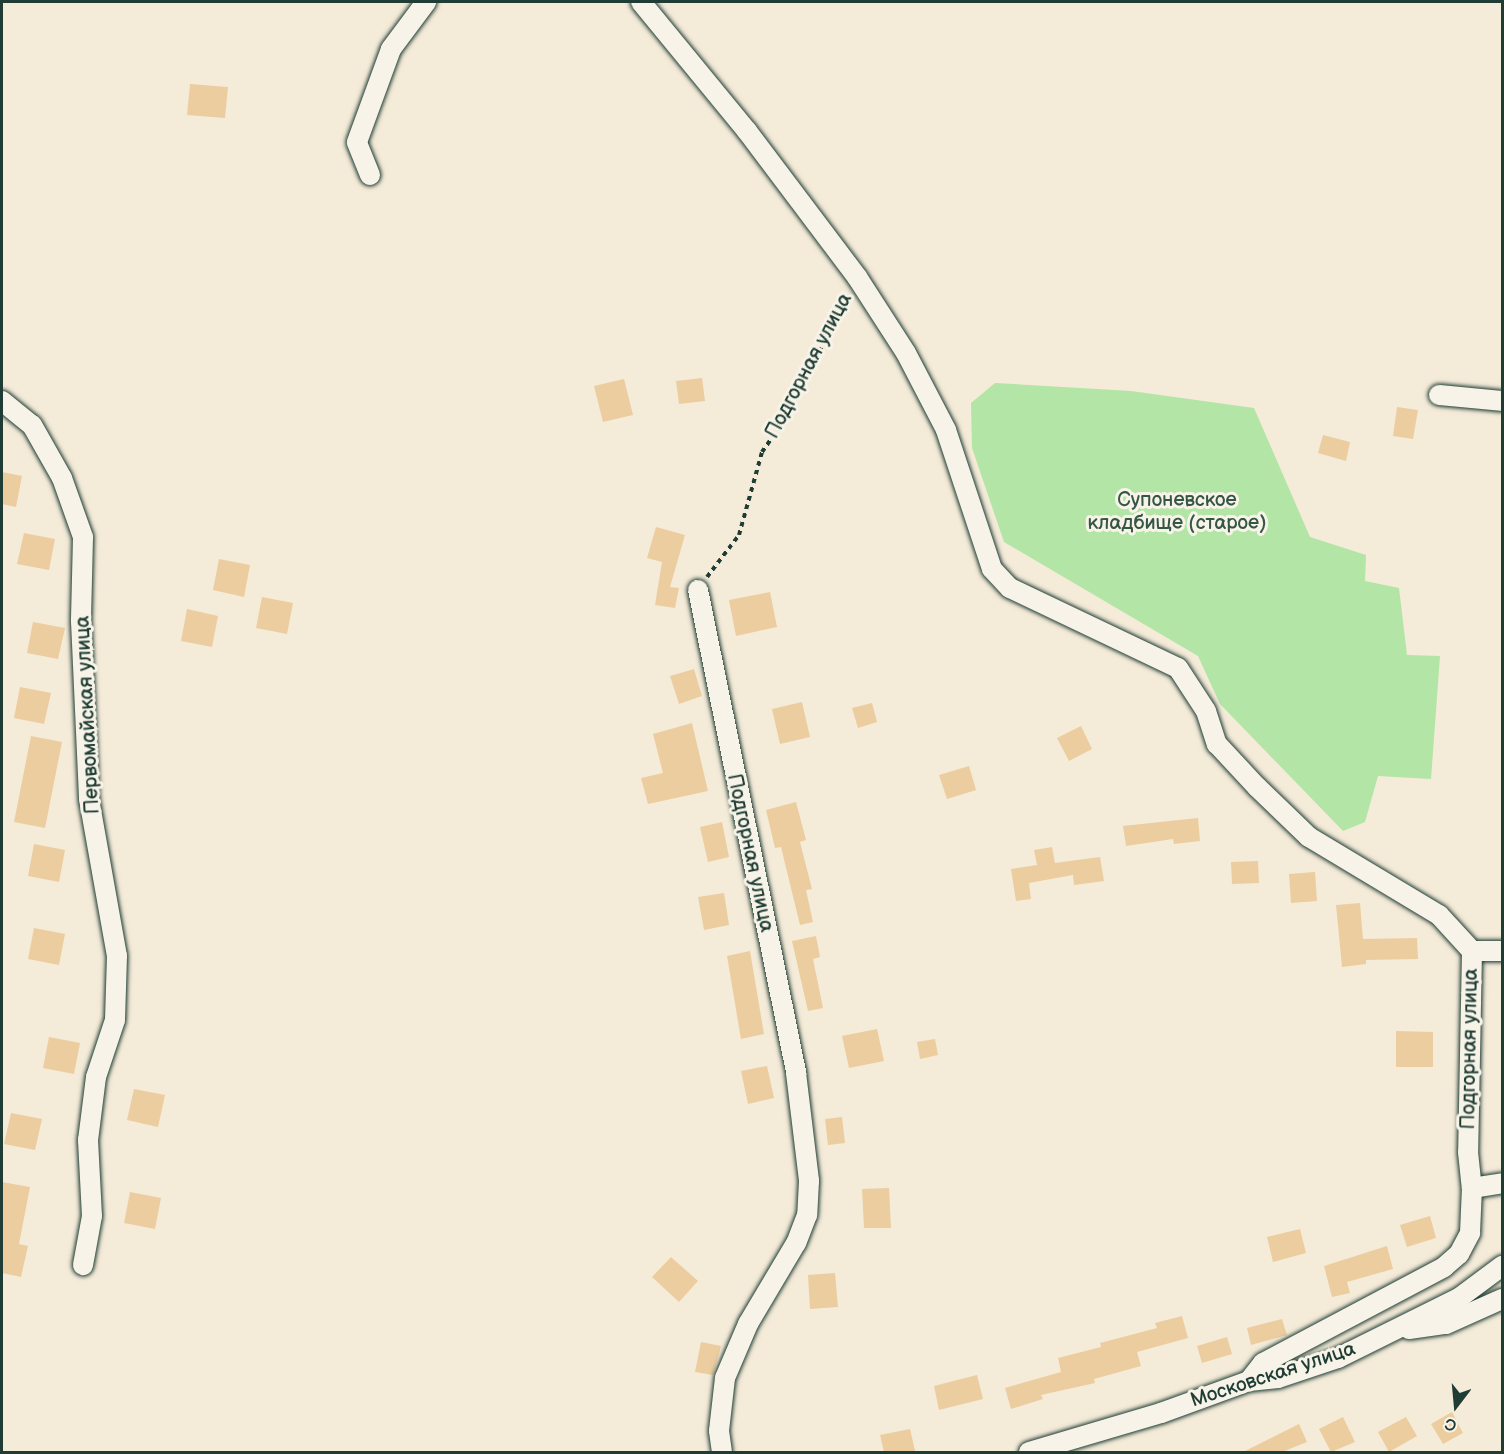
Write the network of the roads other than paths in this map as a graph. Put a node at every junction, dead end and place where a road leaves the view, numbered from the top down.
1 (426, 2) edge
2 (641, 2) edge
3 (370, 175) dead end
4 (1439, 396) dead end
5 (2, 401) edge
6 (1503, 401) edge
7 (698, 590) road end
8 (1473, 951) junction
9 (1503, 951) edge
10 (1503, 1183) edge
11 (1472, 1188) junction
12 (83, 1265) dead end
13 (1503, 1266) edge
14 (1503, 1299) edge
15 (1391, 1332) junction
16 (1249, 1381) junction
17 (722, 1452) edge
18 (1029, 1452) edge

1 - 3 street
2 - 8 street, Подгорная улица
4 - 6 street
5 - 12 street, Первомайская улица
7 - 17 street, Подгорная улица
8 - 9 street
8 - 11 street, Подгорная улица
10 - 11 street
11 - 16 street, Подгорная улица
13 - 15 street, Московская улица
14 - 15 street
15 - 16 street, Московская улица
16 - 18 street, Московская улица

